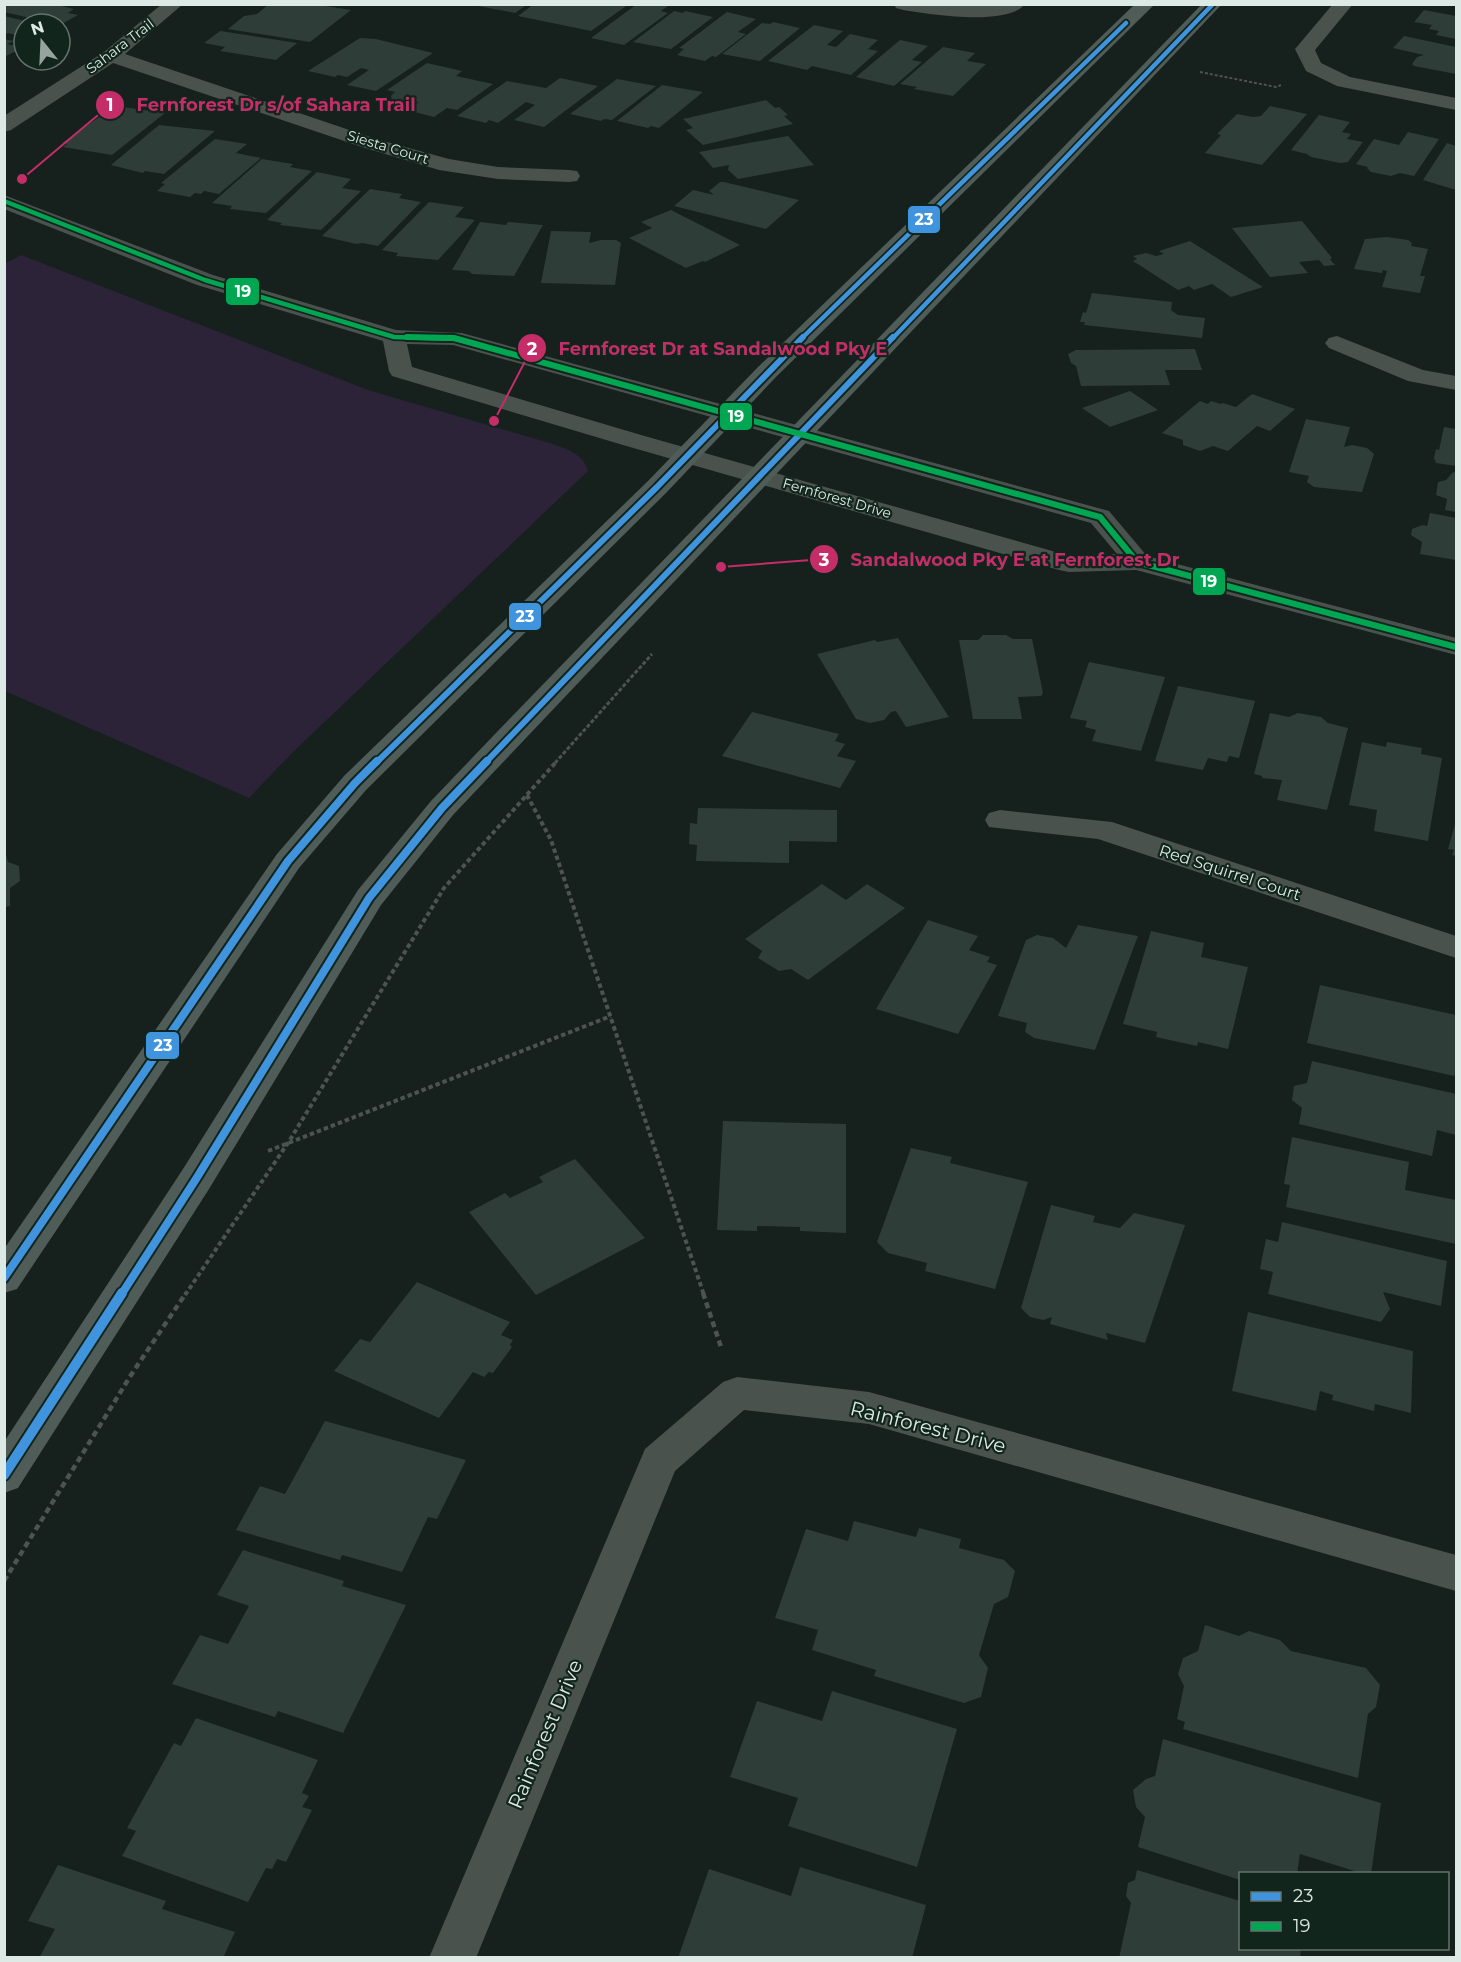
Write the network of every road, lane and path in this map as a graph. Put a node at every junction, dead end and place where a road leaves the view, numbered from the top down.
1 (174, 4) edge
2 (903, 4) edge
3 (1016, 4) edge
4 (1146, 4) edge
5 (1214, 4) edge
6 (1344, 4) edge
7 (111, 56) junction
8 (1193, 71) dead end
9 (1320, 71) junction
10 (1456, 104) edge
11 (4, 126) edge
12 (569, 176) dead end
13 (4, 201) edge
14 (394, 337) junction
15 (1337, 343) dead end
16 (1456, 383) edge
17 (726, 413) junction
18 (803, 433) junction
19 (687, 455) junction
20 (762, 476) junction
21 (1137, 562) junction
22 (1456, 647) edge
23 (658, 648) dead end
24 (526, 795) junction
25 (1000, 820) dead end
26 (1456, 947) edge
27 (611, 1016) junction
28 (288, 1143) junction
29 (196, 1179) junction
30 (4, 1279) edge
31 (737, 1393) junction
32 (4, 1476) edge
33 (1456, 1573) edge
34 (4, 1581) edge
35 (452, 1958) edge

1 - 7 street, Sahara Trail
2 - 3 street
4 - 17 main road
5 - 18 main road
6 - 9 street
7 - 11 street, Sahara Trail
7 - 12 street, Siesta Court
8 - 9 path
9 - 10 street
13 - 14 street
14 - 17 street
14 - 19 street, Fernforest Drive
15 - 16 street
17 - 18 street
17 - 19 main road
18 - 20 main road
18 - 21 street
19 - 20 street, Fernforest Drive
19 - 30 main road
20 - 21 street, Fernforest Drive
20 - 29 main road
21 - 22 street, Fernforest Drive
23 - 24 path
24 - 27 path
24 - 28 path
25 - 26 street, Red Squirrel Court
27 - 28 path
27 - 31 path
28 - 29 path
28 - 34 path
29 - 32 main road
31 - 33 street, Rainforest Drive
31 - 35 street, Rainforest Drive

